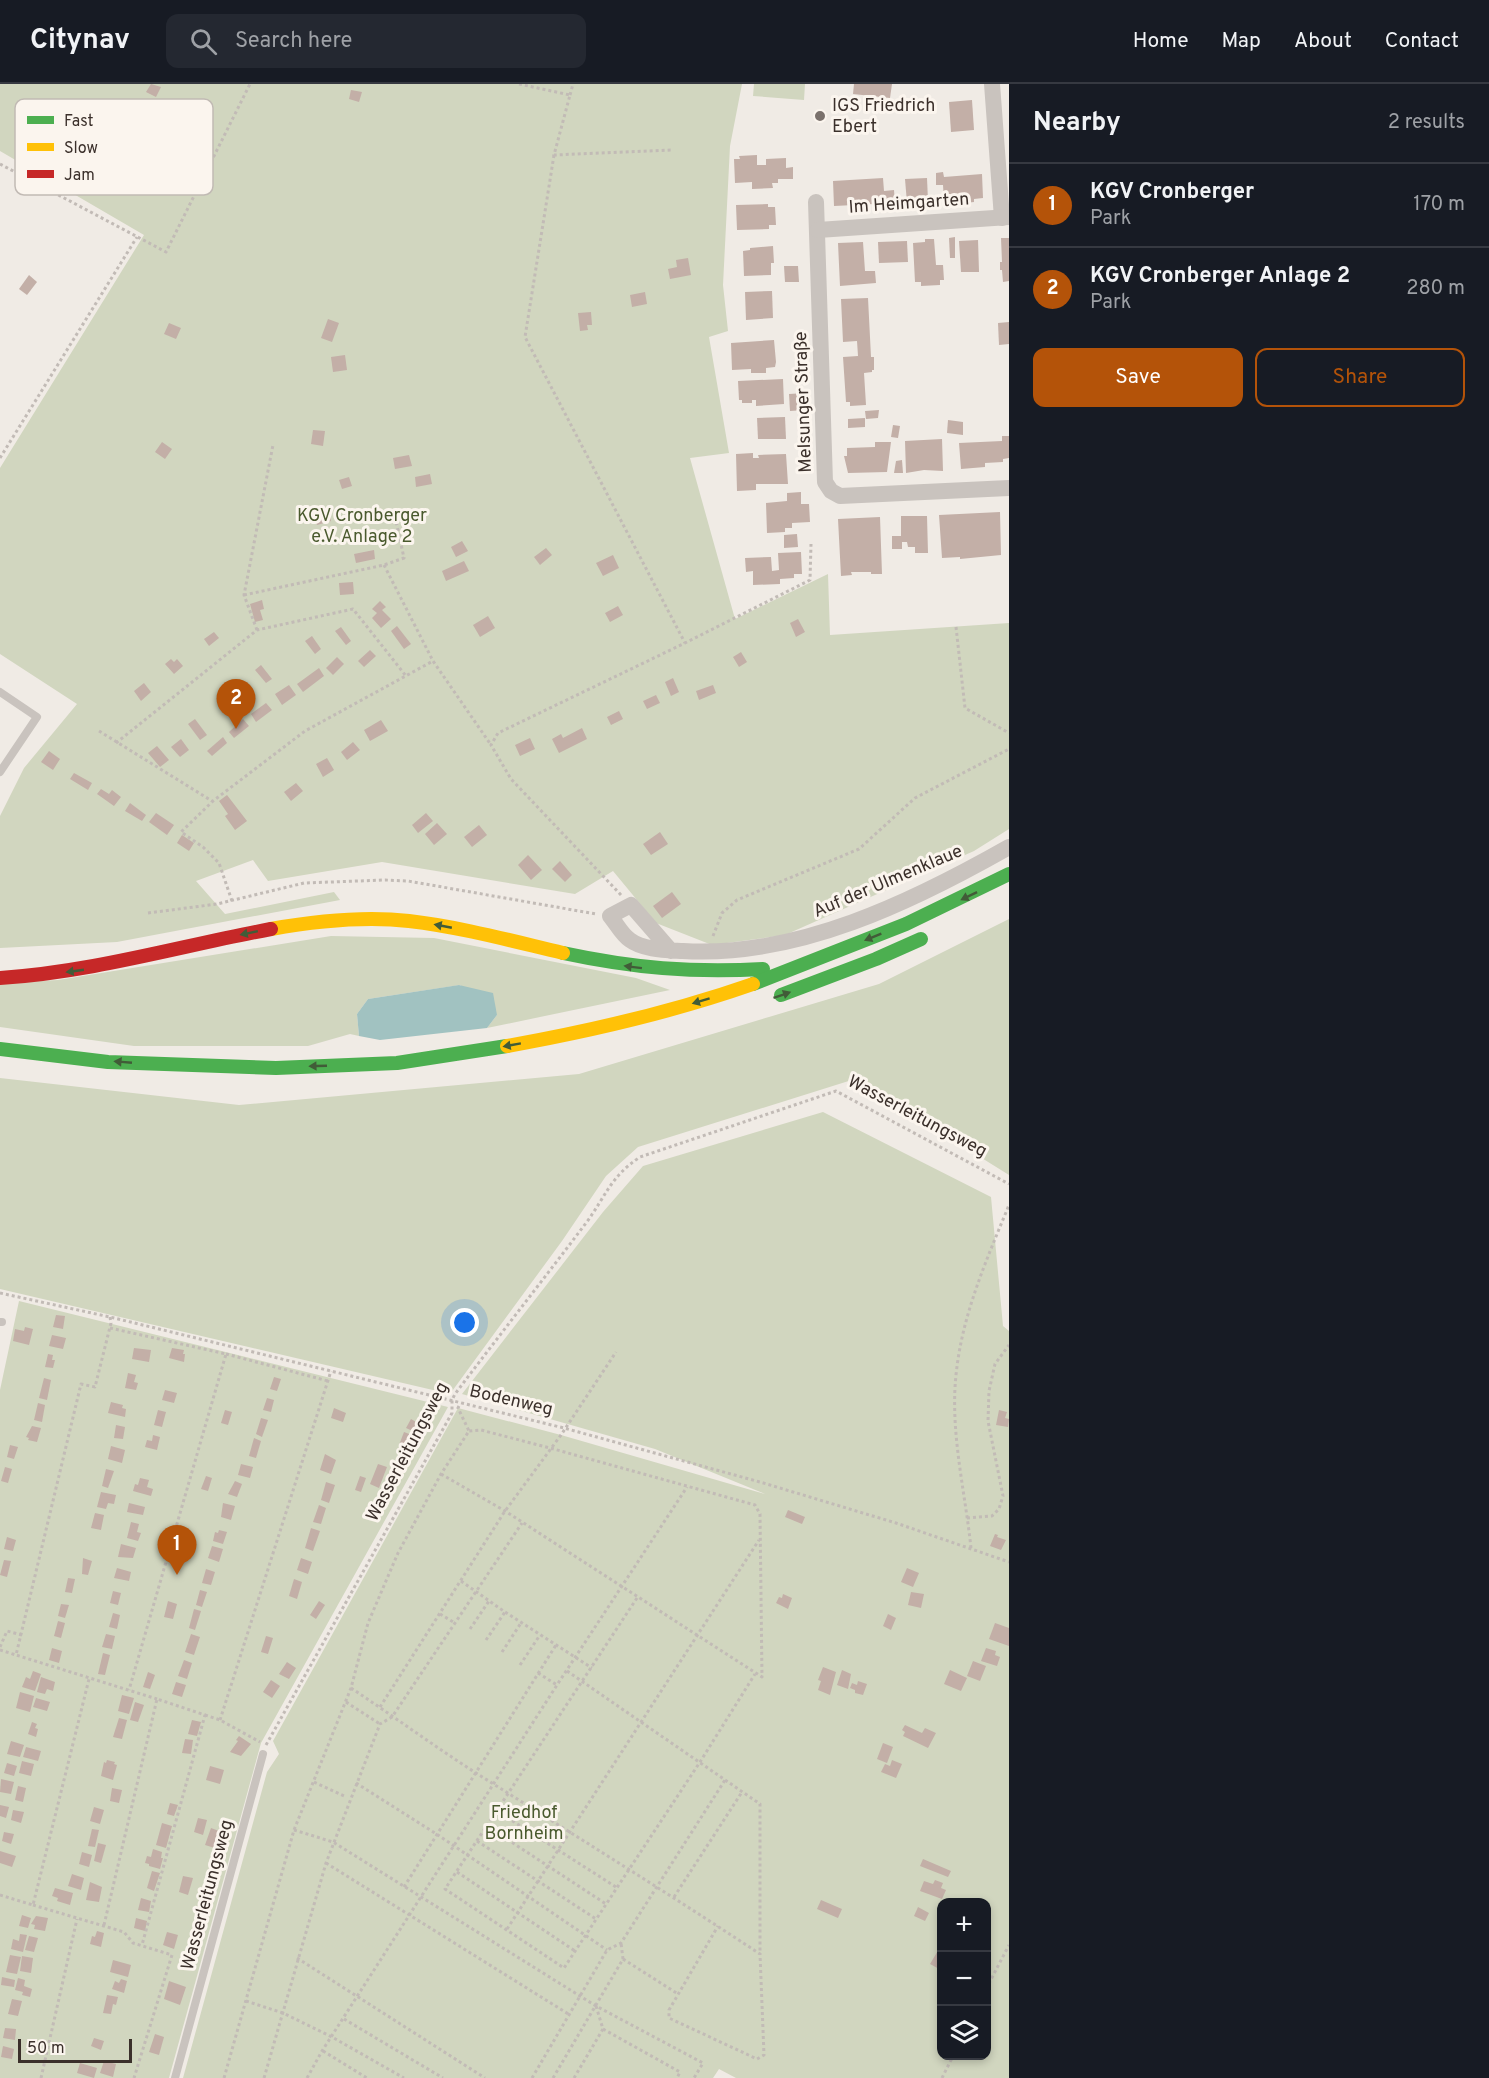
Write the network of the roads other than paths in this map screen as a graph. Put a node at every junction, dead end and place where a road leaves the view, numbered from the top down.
1 (992, 84) edge
2 (816, 202) dead end
3 (1006, 217) edge
4 (818, 230) junction
5 (1009, 488) edge
6 (0, 692) edge
7 (0, 772) edge
8 (1009, 847) edge
9 (1009, 874) edge
10 (933, 933) dead end
11 (671, 951) junction
12 (796, 968) junction
13 (0, 978) edge
14 (765, 1000) dead end
15 (0, 1049) edge
16 (264, 1750) road end
17 (175, 2078) edge

1 - 3 street, Im Heimgarten
2 - 4 street, Melsunger Straße
3 - 4 street, Im Heimgarten
4 - 5 street, Melsunger Straße
6 - 7 lane
8 - 11 street, Auf der Ulmenklaue
9 -> 12 highway
14 -> 10 highway
11 - 11 street, Auf der Ulmenklaue
12 -> 13 highway
12 -> 15 highway
16 - 17 lane, Wasserleitungsweg

